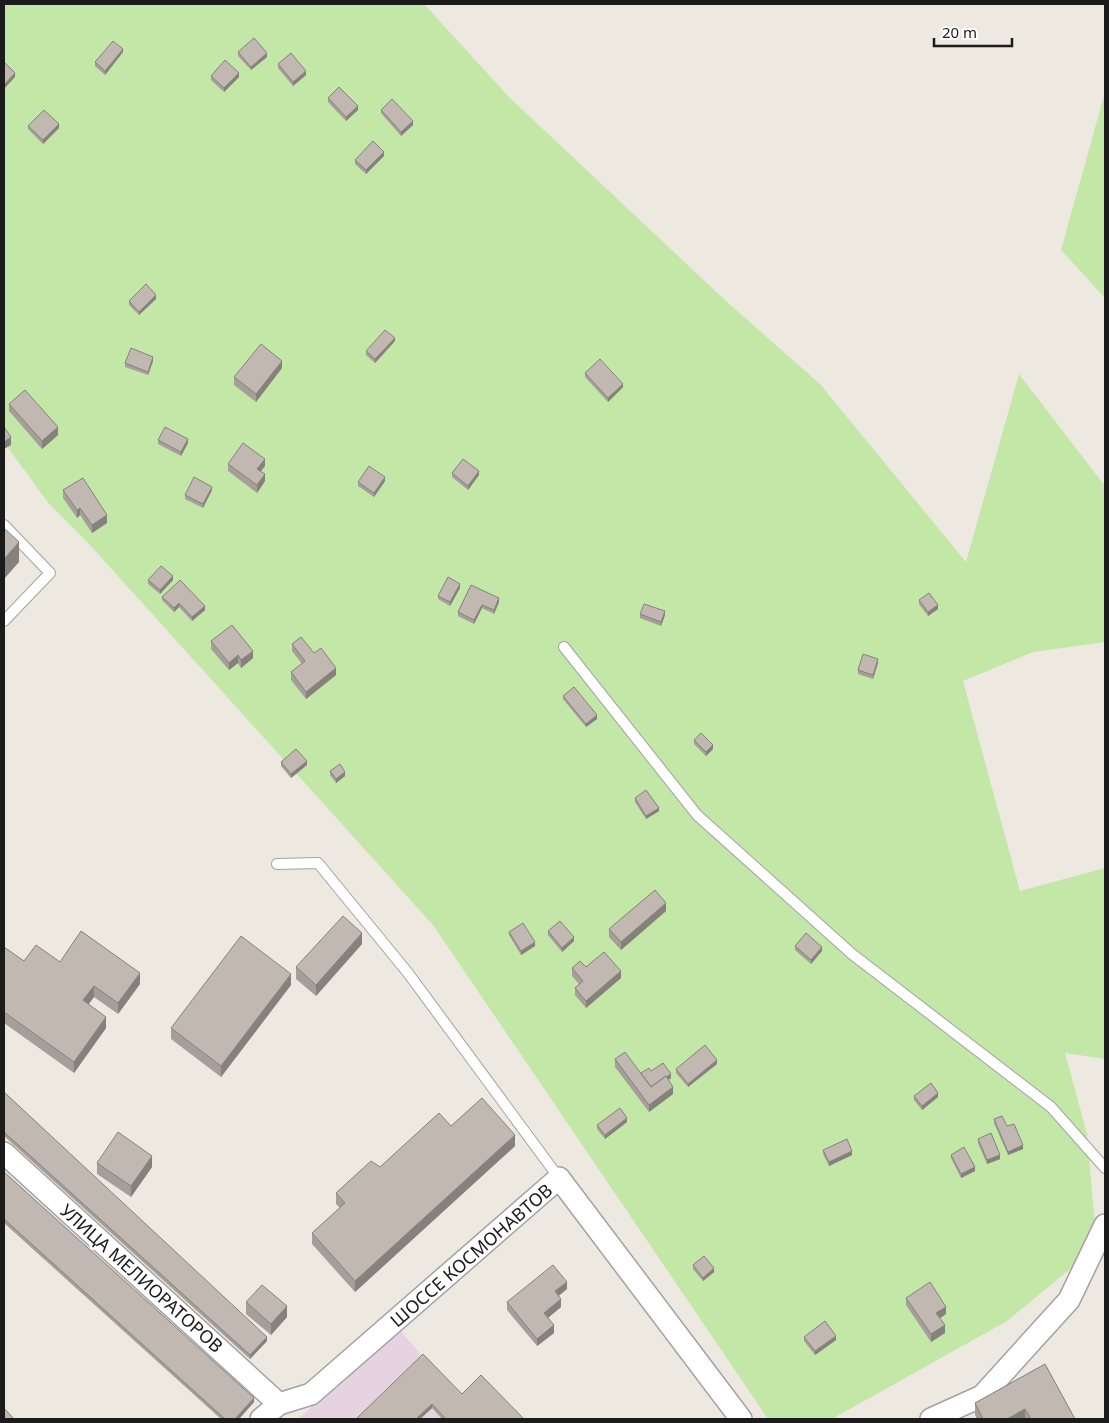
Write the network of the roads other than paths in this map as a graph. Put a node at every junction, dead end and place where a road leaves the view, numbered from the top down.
1 (4, 526) edge
2 (4, 621) edge
3 (564, 647) dead end
4 (277, 864) dead end
5 (4, 1153) edge
6 (1105, 1168) edge
7 (560, 1178) junction
8 (1105, 1225) edge
9 (280, 1404) junction
10 (261, 1419) edge
11 (741, 1419) edge
12 (931, 1419) edge

1 - 2 lane
3 - 6 lane
4 - 7 lane
5 - 9 street, УЛИЦА МЕЛИОРАТОРОВ
7 - 9 street, ШОССЕ КОСМОНАВТОВ
7 - 11 street, ШОССЕ КОСМОНАВТОВ
8 - 12 street
9 - 10 street, ШОССЕ КОСМОНАВТОВ

